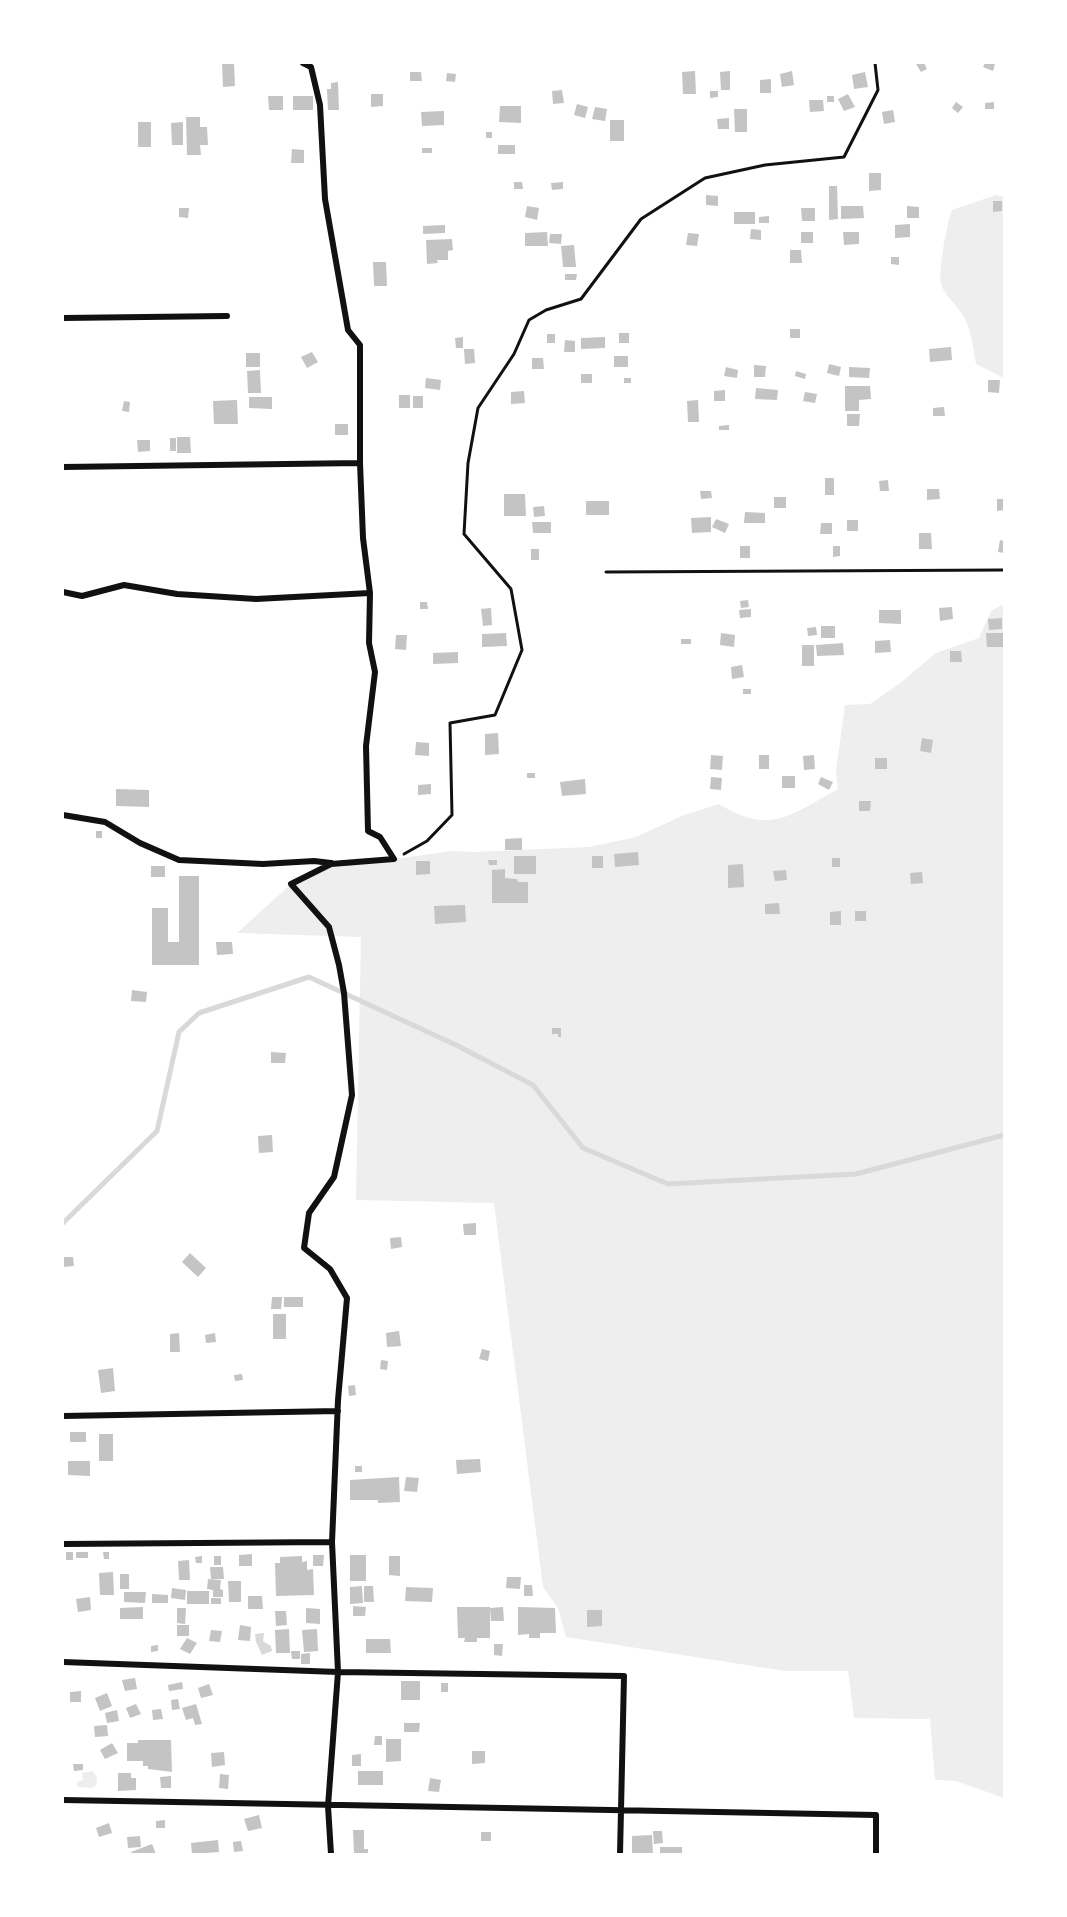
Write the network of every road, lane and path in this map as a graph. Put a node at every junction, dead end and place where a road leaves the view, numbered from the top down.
1 (303, 63) edge
2 (875, 63) edge
3 (227, 316) dead end
4 (63, 318) edge
5 (360, 463) junction
6 (63, 467) edge
7 (1004, 570) edge
8 (606, 572) dead end
9 (63, 591) edge
10 (370, 593) junction
11 (63, 815) edge
12 (394, 859) junction
13 (331, 864) junction
14 (338, 1411) junction
15 (63, 1416) edge
16 (332, 1542) junction
17 (63, 1544) edge
18 (63, 1662) edge
19 (338, 1672) junction
20 (63, 1800) edge
21 (328, 1806) junction
22 (621, 1809) junction
23 (331, 1854) edge
24 (620, 1854) edge
25 (876, 1854) edge

1 - 5 street
2 - 12 path
3 - 4 street
5 - 6 street
5 - 10 street
7 - 8 path
9 - 10 street
10 - 12 street
11 - 13 street
12 - 13 street
13 - 14 street
14 - 15 street
14 - 16 street
16 - 17 street
16 - 19 street
18 - 19 street
19 - 21 street
19 - 22 street
20 - 21 street
21 - 22 street
21 - 23 street
22 - 24 street
22 - 25 street

